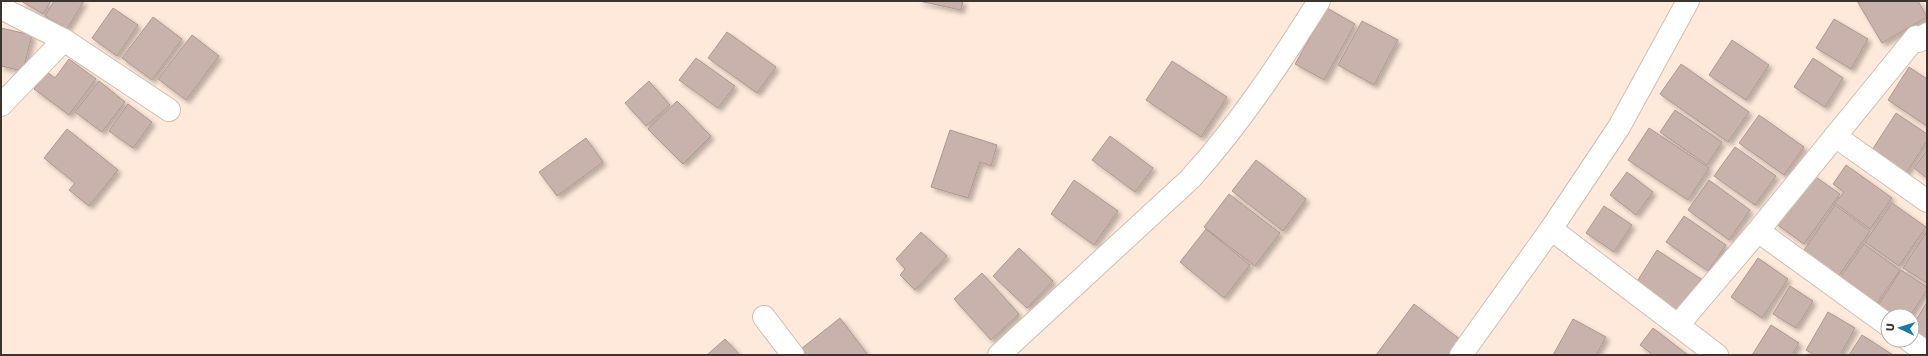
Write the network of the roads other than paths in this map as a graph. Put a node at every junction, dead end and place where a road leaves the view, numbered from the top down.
1 (1319, 1) edge
2 (1688, 1) edge
3 (1, 8) edge
4 (64, 40) junction
5 (1924, 40) edge
6 (1, 105) edge
7 (169, 110) dead end
8 (1835, 136) junction
9 (1927, 202) edge
10 (1551, 229) junction
11 (1758, 231) junction
12 (764, 317) dead end
13 (1880, 319) edge
14 (1678, 325) junction
15 (793, 355) edge
16 (999, 355) edge
17 (1461, 355) edge
18 (1717, 355) edge

1 - 16 street
2 - 10 street
3 - 4 street
4 - 6 street
4 - 7 street
5 - 8 street
8 - 9 street
8 - 11 street
10 - 14 street
10 - 17 street
11 - 13 street
11 - 14 street
12 - 15 street
14 - 18 street

